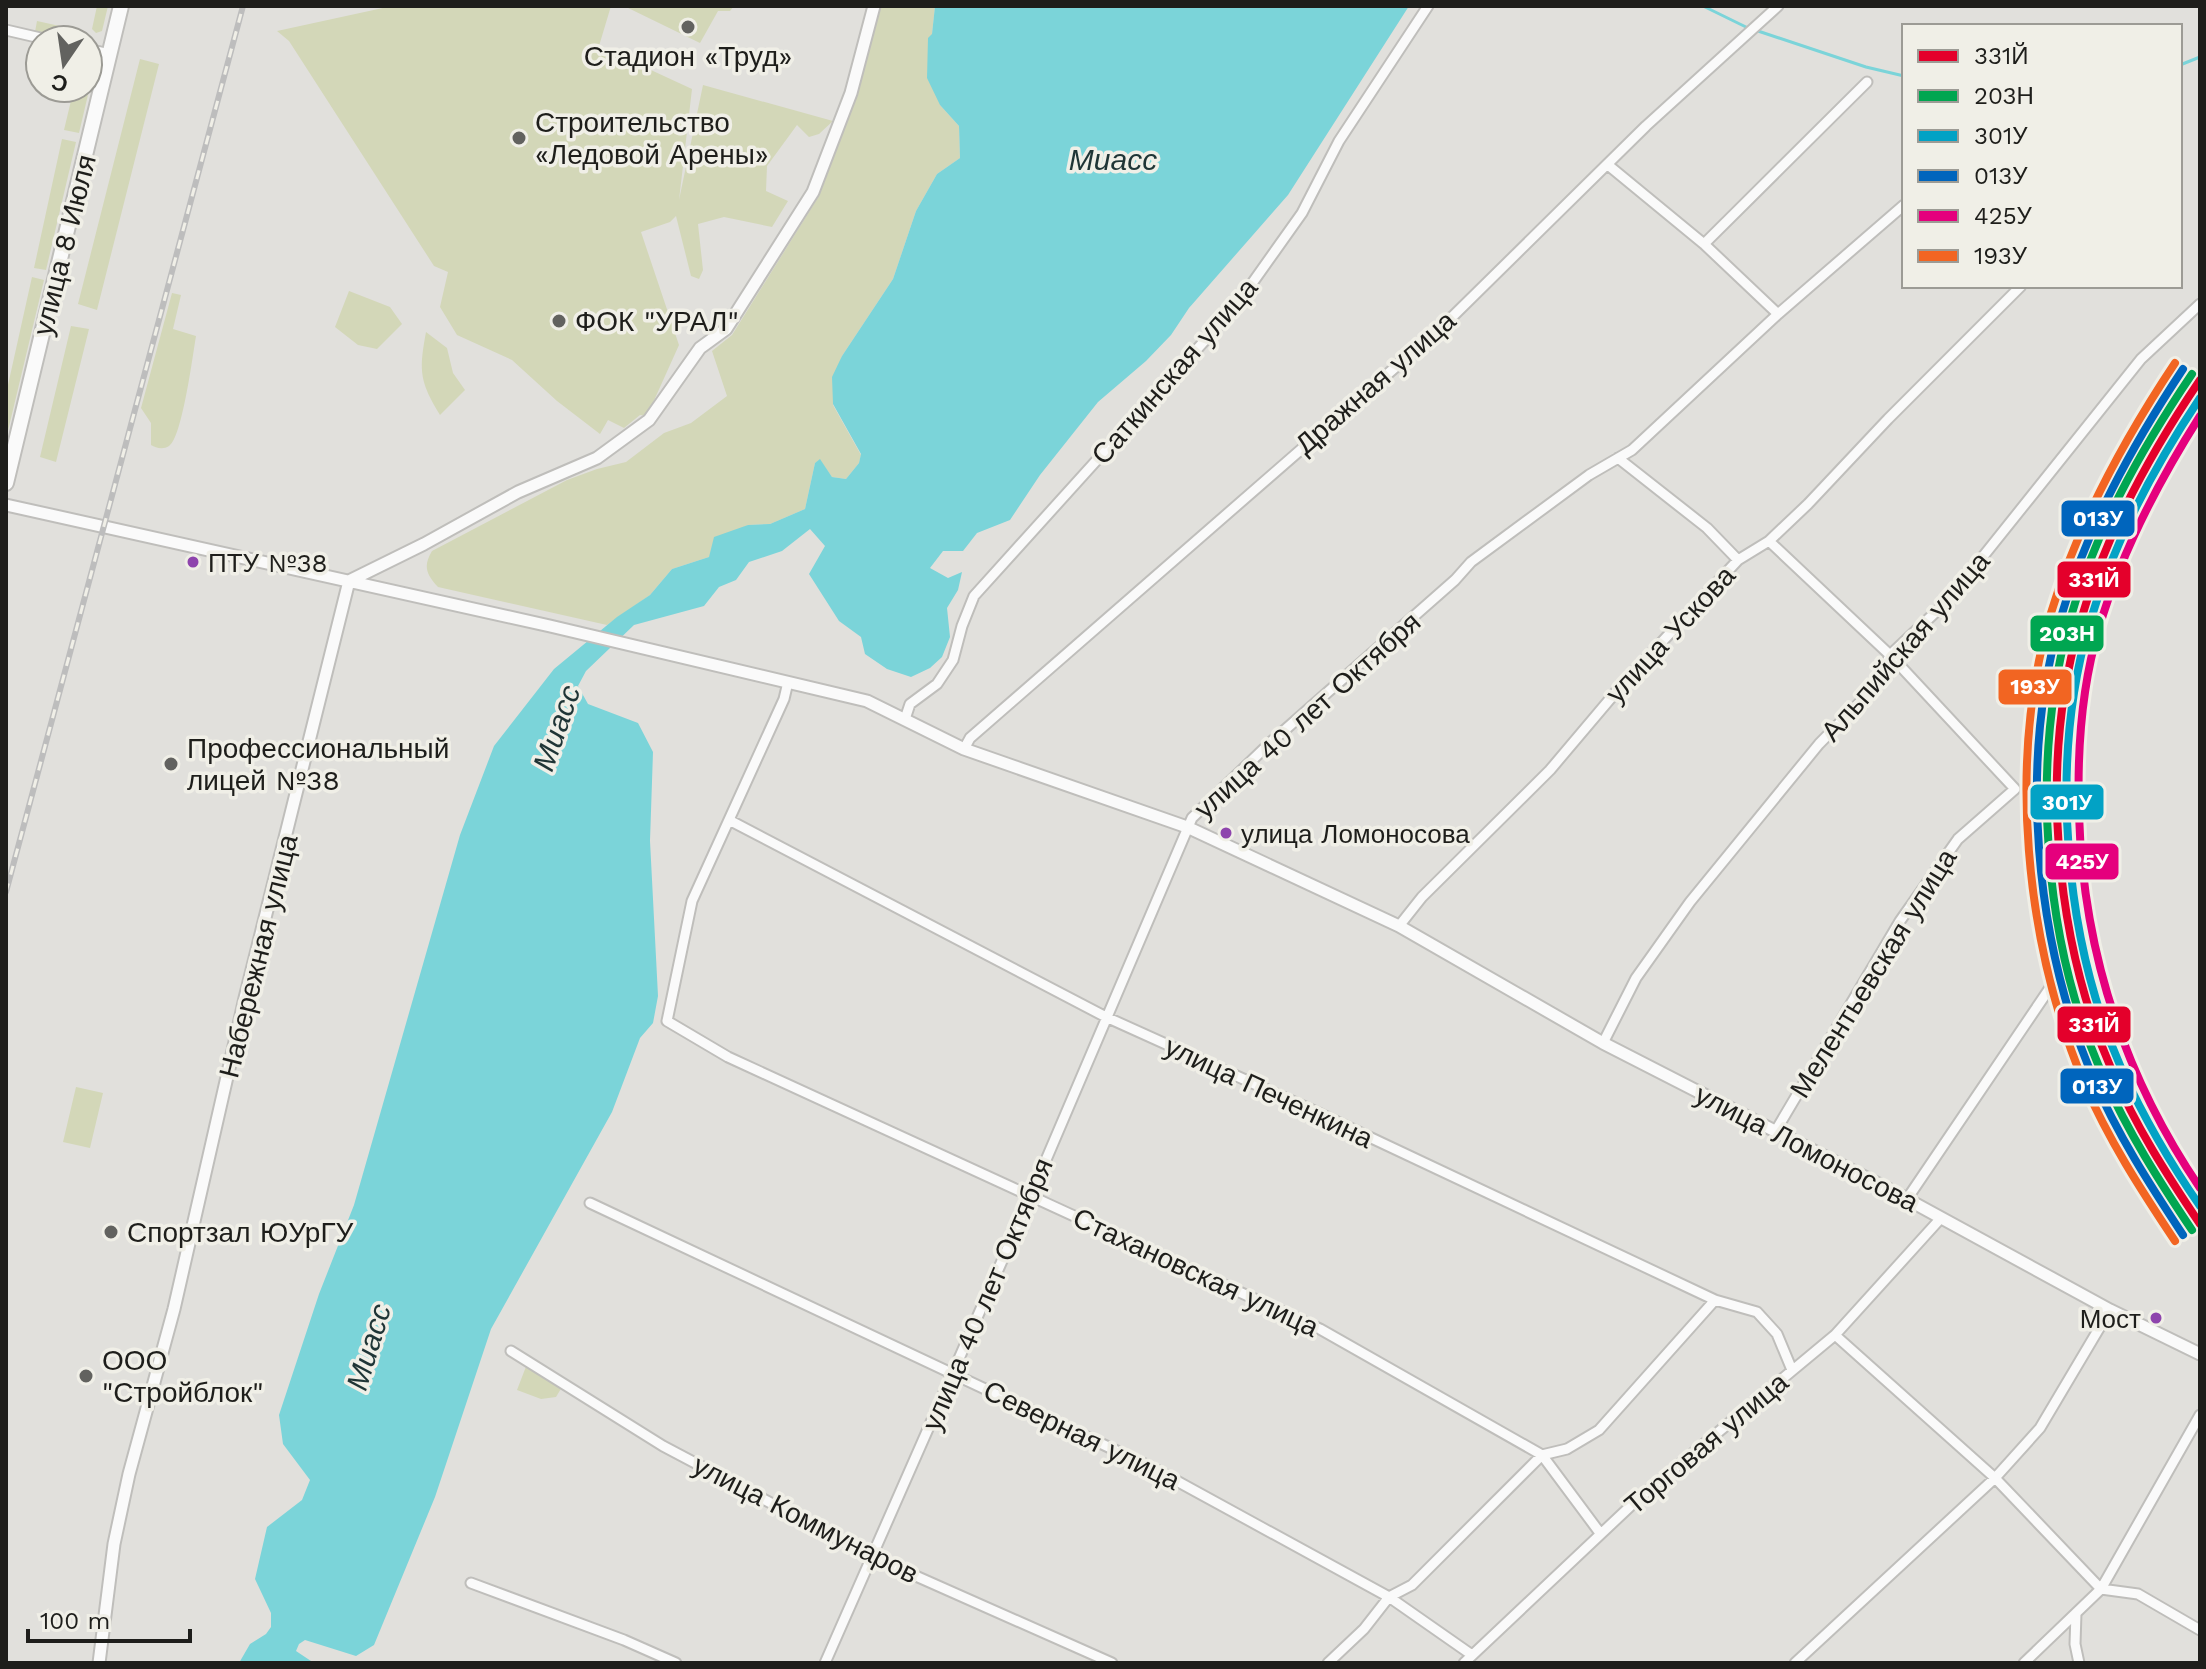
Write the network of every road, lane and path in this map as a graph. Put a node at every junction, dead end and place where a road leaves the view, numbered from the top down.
1 (121, 6) edge
2 (874, 6) edge
3 (1428, 6) edge
4 (1778, 6) edge
5 (104, 53) edge
6 (109, 54) junction
7 (1867, 82) dead end
8 (1608, 165) junction
9 (1902, 207) edge
10 (1704, 244) junction
11 (2019, 288) edge
12 (2200, 304) edge
13 (1778, 314) junction
14 (1618, 458) junction
15 (6, 483) edge
16 (6, 505) edge
17 (1769, 541) junction
18 (1738, 560) junction
19 (349, 581) junction
20 (1890, 655) junction
21 (788, 682) junction
22 (905, 719) junction
23 (964, 749) junction
24 (729, 820) junction
25 (1187, 827) junction
26 (1399, 926) junction
27 (2058, 976) dead end
28 (1106, 1017) junction
29 (1603, 1043) junction
30 (1775, 1132) junction
31 (1031, 1195) junction
32 (1907, 1199) junction
33 (590, 1203) dead end
34 (1941, 1218) junction
35 (1715, 1300) junction
36 (2110, 1310) junction
37 (1835, 1335) junction
38 (511, 1351) dead end
39 (2200, 1354) edge
40 (1792, 1370) junction
41 (953, 1372) junction
42 (2200, 1415) edge
43 (1542, 1455) junction
44 (1995, 1478) junction
45 (1600, 1533) junction
46 (873, 1557) junction
47 (471, 1583) dead end
48 (2101, 1589) junction
49 (1389, 1597) junction
50 (2076, 1613) junction
51 (2200, 1630) edge
52 (1468, 1659) edge
53 (99, 1663) edge
54 (676, 1663) edge
55 (825, 1663) edge
56 (1112, 1663) edge
57 (1328, 1663) edge
58 (1795, 1663) edge
59 (2024, 1663) edge
60 (2079, 1663) edge

1 - 6 main road, улица 8 Июля
2 - 19 street
3 - 22 street, Саткинская улица
4 - 8 street, Дражная улица
5 - 6 street
6 - 15 main road, улица 8 Июля
7 - 10 street
8 - 10 street
8 - 23 street, Дражная улица
9 - 13 street, улица 40 лет Октября
10 - 13 street
11 - 17 street, улица Ускова
12 - 20 street, Альпийская улица
13 - 14 street, улица 40 лет Октября
14 - 18 street
14 - 25 street, улица 40 лет Октября
16 - 19 street, улица Ломоносова
17 - 18 street, улица Ускова
17 - 20 street
18 - 26 street, улица Ускова
19 - 21 street, улица Ломоносова
19 - 53 street, Набережная улица
20 - 29 street, Альпийская улица
20 - 30 street, Мелентьевская улица
21 - 22 street, улица Ломоносова
21 - 24 street
22 - 23 street, улица Ломоносова
23 - 25 street, улица Ломоносова
24 - 28 street, улица Печенкина
24 - 31 street, Стахановская улица
25 - 26 street, улица Ломоносова
25 - 28 street, улица 40 лет Октября
26 - 29 street, улица Ломоносова
27 - 32 street
28 - 31 street, улица 40 лет Октября
28 - 35 street, улица Печенкина
29 - 30 street, улица Ломоносова
30 - 32 street, улица Ломоносова
31 - 41 street, улица 40 лет Октября
31 - 43 street, Стахановская улица
32 - 34 street, улица Ломоносова
33 - 41 street, Северная улица
34 - 36 street, улица Ломоносова
34 - 37 street, Торговая улица
35 - 40 street, улица Печенкина
35 - 43 street
36 - 39 street, улица Ломоносова
36 - 44 street
37 - 40 street, Торговая улица
37 - 44 street
38 - 46 street, улица Коммунаров
40 - 45 street, Торговая улица
41 - 46 street, улица 40 лет Октября
41 - 49 street, Северная улица
42 - 48 street
43 - 45 street, Стахановская улица
43 - 49 street
44 - 48 street
44 - 58 street
45 - 52 street, Торговая улица
46 - 55 street, улица 40 лет Октября
46 - 56 street, улица Коммунаров
47 - 54 street
48 - 50 street
48 - 51 street
49 - 52 street, Северная улица
49 - 57 street
50 - 59 street
50 - 60 street

